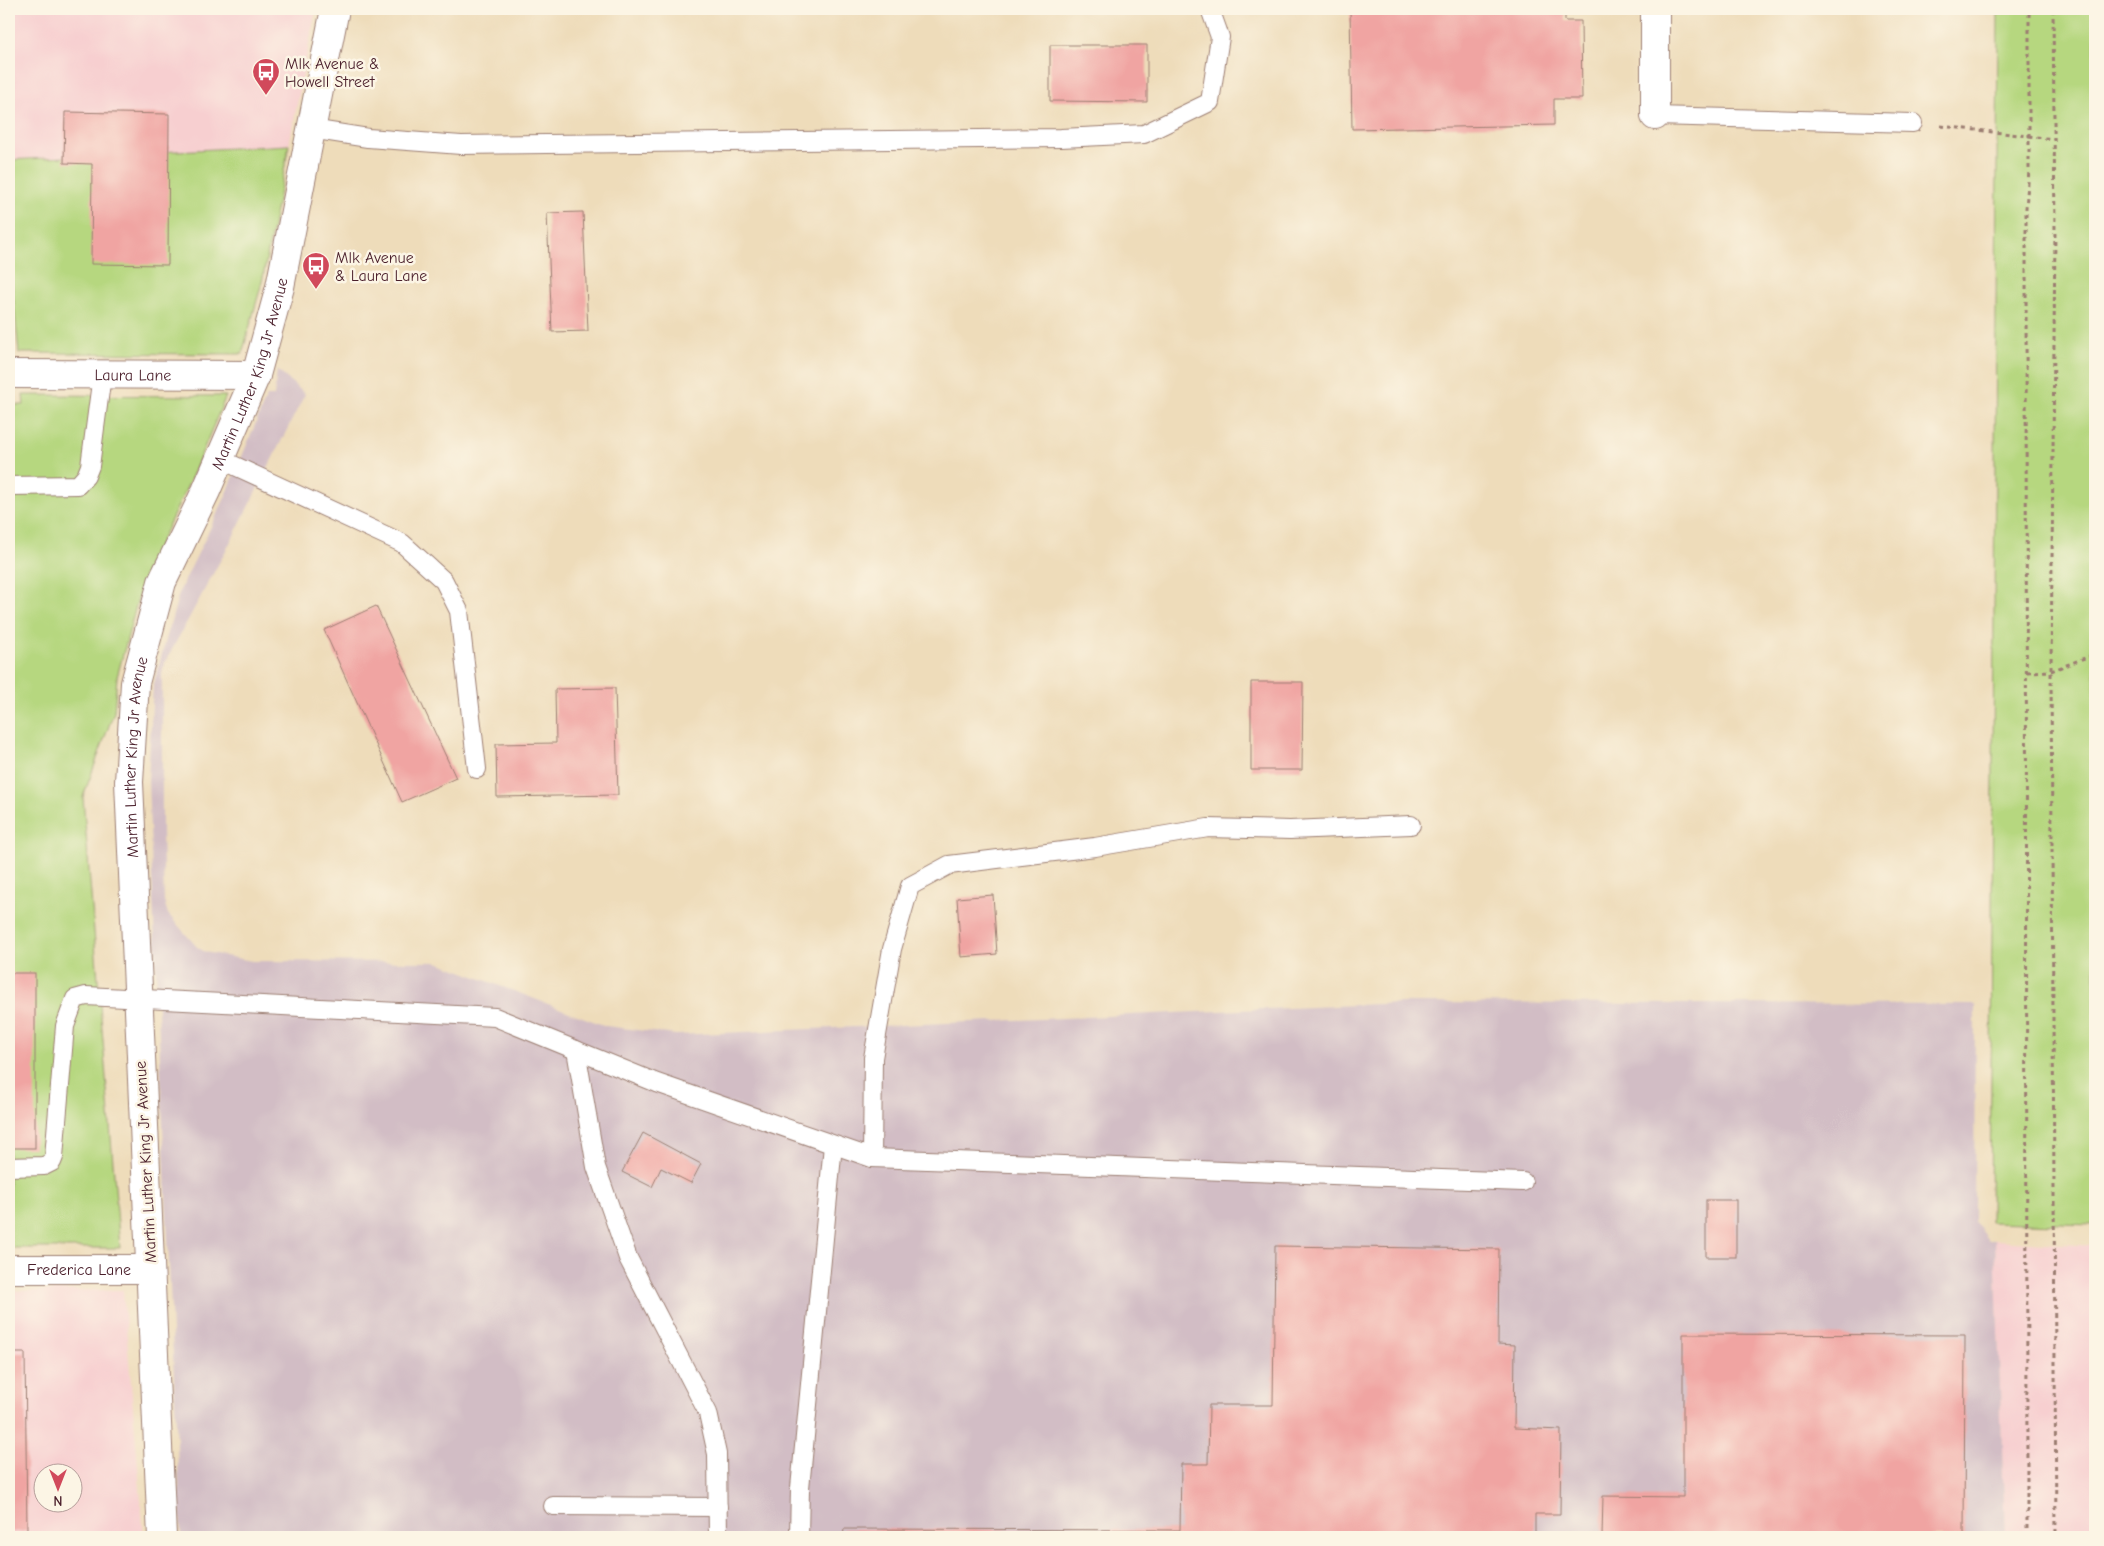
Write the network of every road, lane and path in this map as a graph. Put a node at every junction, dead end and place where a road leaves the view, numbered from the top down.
1 (335, 9) edge
2 (1210, 9) edge
3 (1654, 9) edge
4 (2029, 9) edge
5 (2053, 9) edge
6 (1655, 116) joint
7 (1913, 123) joint
8 (312, 129) junction
9 (2029, 136) junction
10 (2054, 139) junction
11 (9, 374) edge
12 (102, 375) junction
13 (256, 375) junction
14 (220, 459) junction
15 (9, 486) edge
16 (2095, 654) edge
17 (2052, 671) junction
18 (2027, 672) junction
19 (477, 769) dead end
20 (1411, 825) dead end
21 (137, 999) junction
22 (576, 1050) junction
23 (833, 1145) junction
24 (872, 1158) junction
25 (9, 1168) edge
26 (1524, 1182) dead end
27 (9, 1269) edge
28 (150, 1269) junction
29 (553, 1506) dead end
30 (718, 1507) junction
31 (162, 1537) edge
32 (718, 1537) edge
33 (799, 1537) edge
34 (2027, 1537) edge
35 (2056, 1537) edge

1 - 8 street, Martin Luther King Jr Avenue
2 - 8 lane
3 - 6 street
4 - 9 path
5 - 10 path
6 - 7 lane
7 - 9 path
8 - 13 street, Martin Luther King Jr Avenue
9 - 10 path
9 - 18 path
10 - 17 path
11 - 12 street, Laura Lane
12 - 13 street, Laura Lane
12 - 15 lane
13 - 14 street, Martin Luther King Jr Avenue
14 - 19 lane
14 - 21 street, Martin Luther King Jr Avenue
16 - 17 path
17 - 18 path
17 - 35 path
18 - 34 path
20 - 24 lane
21 - 22 lane
21 - 25 lane
21 - 28 street, Martin Luther King Jr Avenue
22 - 23 lane
22 - 30 lane
23 - 24 lane
23 - 33 lane
24 - 26 lane
27 - 28 street, Frederica Lane
28 - 31 street, Martin Luther King Jr Avenue
29 - 30 lane
30 - 32 lane

